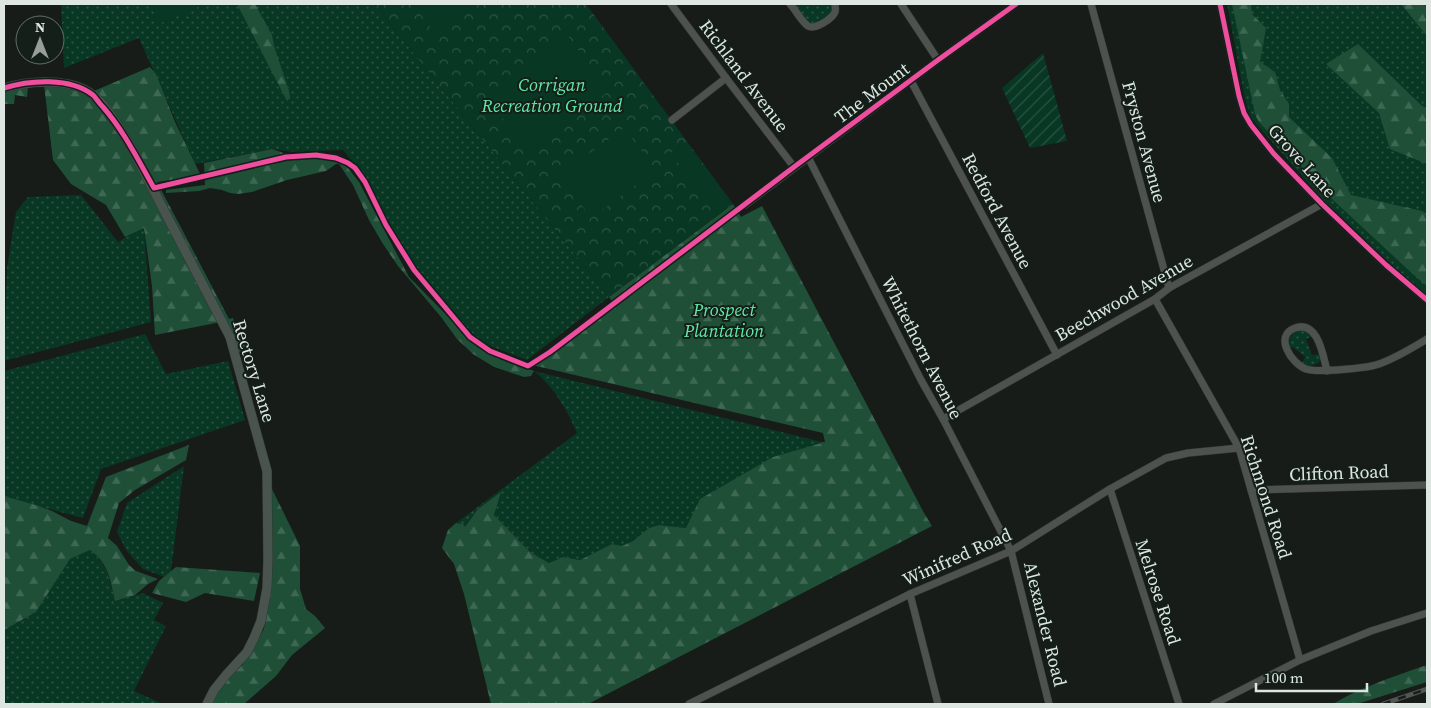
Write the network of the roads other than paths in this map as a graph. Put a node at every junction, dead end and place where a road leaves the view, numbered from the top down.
1 (671, 4) edge
2 (790, 4) edge
3 (835, 4) edge
4 (900, 4) edge
5 (1016, 4) edge
6 (1091, 4) edge
7 (1220, 4) edge
8 (938, 60) junction
9 (726, 78) junction
10 (911, 81) junction
11 (4, 88) edge
12 (672, 120) dead end
13 (808, 157) junction
14 (794, 167) junction
15 (1322, 204) junction
16 (745, 205) dead end
17 (1169, 288) junction
18 (1155, 299) junction
19 (1427, 300) edge
20 (1427, 339) edge
21 (1057, 354) junction
22 (1327, 371) junction
23 (943, 419) junction
24 (1239, 448) junction
25 (1427, 485) edge
26 (1110, 489) junction
27 (1251, 490) junction
28 (1011, 551) junction
29 (910, 594) junction
30 (1427, 613) edge
31 (1300, 660) junction
32 (935, 703) edge
33 (207, 704) edge
34 (688, 704) edge
35 (1050, 704) edge
36 (1179, 704) edge
37 (1214, 704) edge

1 - 9 street, Richland Avenue
2 - 3 street
4 - 8 street
5 - 8 street, The Mount
6 - 17 street, Fryston Avenue
7 - 15 street, Grove Lane
8 - 10 street, The Mount
9 - 12 street
9 - 14 street, Richland Avenue
10 - 13 street, The Mount
10 - 21 street, Redford Avenue
11 - 33 main road, Rectory Lane
13 - 14 street, The Mount
13 - 23 street, Whitethorn Avenue
14 - 16 street, The Mount
15 - 17 street, Beechwood Avenue
15 - 19 street, Grove Lane
17 - 18 street, Beechwood Avenue
18 - 21 street, Beechwood Avenue
18 - 24 street, Richmond Road
20 - 22 street
21 - 23 street, Beechwood Avenue
22 - 22 street
23 - 28 street, Whitethorn Avenue
24 - 26 street, Winifred Road
24 - 27 street, Richmond Road
25 - 27 street, Clifton Road
26 - 28 street, Winifred Road
26 - 36 street, Melrose Road
27 - 31 street, Richmond Road
28 - 29 street, Winifred Road
28 - 35 street, Alexander Road
29 - 32 street
29 - 34 street, Winifred Road
30 - 31 street
31 - 37 street

